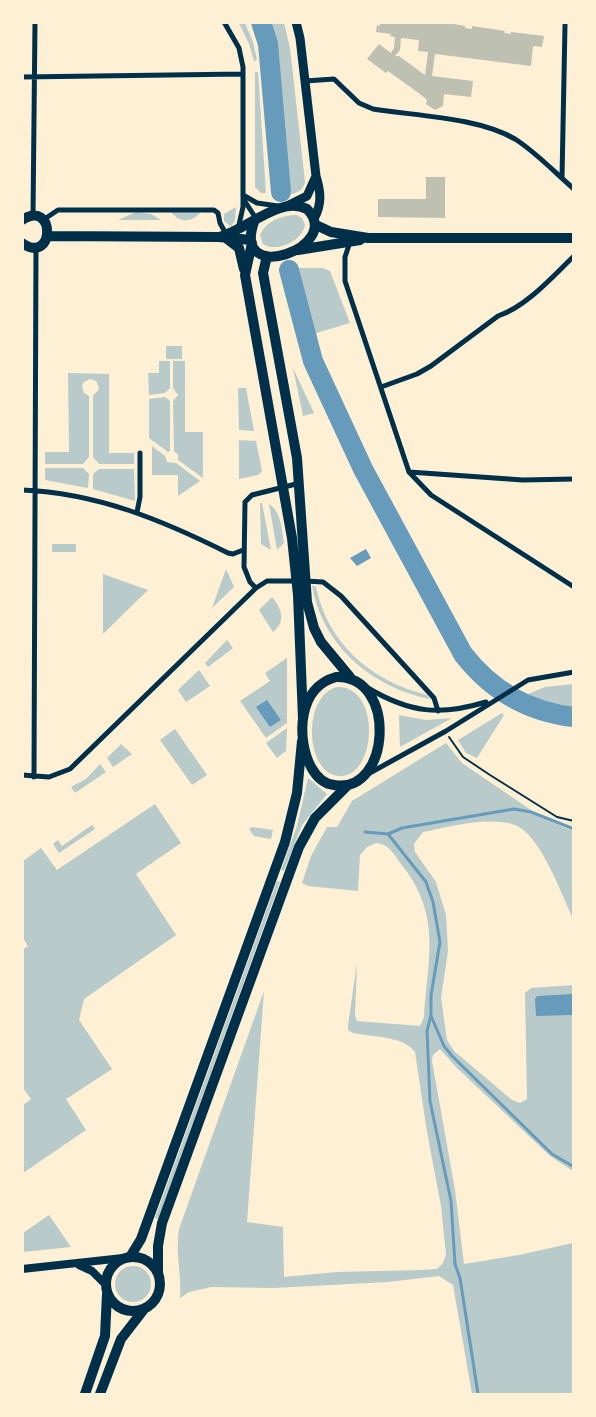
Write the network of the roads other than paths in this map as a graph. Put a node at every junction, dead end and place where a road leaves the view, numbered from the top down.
1 (35, 22) edge
2 (224, 22) edge
3 (296, 22) edge
4 (565, 25) dead end
5 (243, 74) junction
6 (22, 77) edge
7 (34, 77) junction
8 (305, 81) junction
9 (316, 176) junction
10 (562, 178) junction
11 (574, 189) edge
12 (243, 195) junction
13 (285, 206) junction
14 (30, 217) edge
15 (256, 221) junction
16 (315, 222) junction
17 (237, 230) junction
18 (48, 236) junction
19 (224, 236) junction
20 (368, 238) junction
21 (574, 238) edge
22 (251, 242) junction
23 (350, 242) junction
24 (22, 243) edge
25 (36, 247) junction
26 (298, 250) junction
27 (267, 256) junction
28 (574, 256) edge
29 (245, 275) junction
30 (381, 386) junction
31 (140, 454) dead end
32 (409, 472) junction
33 (574, 479) edge
34 (300, 483) junction
35 (284, 486) junction
36 (22, 490) edge
37 (34, 490) junction
38 (137, 512) junction
39 (243, 550) junction
40 (300, 581) junction
41 (574, 587) edge
42 (256, 588) junction
43 (574, 672) edge
44 (350, 677) junction
45 (364, 686) junction
46 (492, 700) junction
47 (438, 711) junction
48 (303, 719) junction
49 (302, 741) junction
50 (22, 776) edge
51 (34, 777) junction
52 (363, 777) junction
53 (348, 785) junction
54 (127, 1258) junction
55 (75, 1264) junction
56 (22, 1270) edge
57 (158, 1273) junction
58 (106, 1288) junction
59 (145, 1307) junction
60 (85, 1394) edge
61 (100, 1394) edge

1 - 7 street
2 - 5 street
3 - 8 main road
4 - 10 street
5 - 7 street
5 - 12 street
6 - 7 street
7 - 14 street
8 - 9 main road
8 - 10 street
9 - 13 main road
9 - 16 main road
10 - 11 street
12 - 13 street
12 - 15 street
12 - 17 street
13 - 15 main road
13 - 16 main road
14 - 18 main road
14 - 19 street
15 - 17 main road
15 - 22 main road
16 - 20 main road
16 - 26 main road
17 - 19 main road
18 - 19 main road
18 - 25 main road
19 - 22 main road
19 - 29 main road
20 - 21 main road
20 - 23 main road
22 - 27 main road
22 - 29 main road
23 - 26 main road
23 - 30 street
24 - 25 main road
25 - 37 street
26 - 27 main road
27 - 34 main road
28 - 30 street
29 - 35 main road
30 - 32 street
31 - 38 street
32 - 33 street
32 - 41 street
34 - 35 street
34 - 40 main road
35 - 39 street
35 - 40 main road
36 - 37 street
37 - 38 street
37 - 51 street
38 - 39 street
39 - 42 street
40 - 42 street
40 - 44 main road
40 - 47 street
40 - 48 main road
42 - 51 street
43 - 46 street
44 - 45 main road
44 - 48 main road
45 - 47 street
45 - 52 main road
46 - 47 street
46 - 52 street
48 - 49 main road
49 - 53 main road
49 - 54 main road
50 - 51 street
52 - 53 main road
53 - 57 main road
54 - 55 street
54 - 57 main road
54 - 58 main road
55 - 56 street
55 - 58 street
57 - 59 main road
58 - 59 main road
58 - 60 main road
59 - 61 main road

